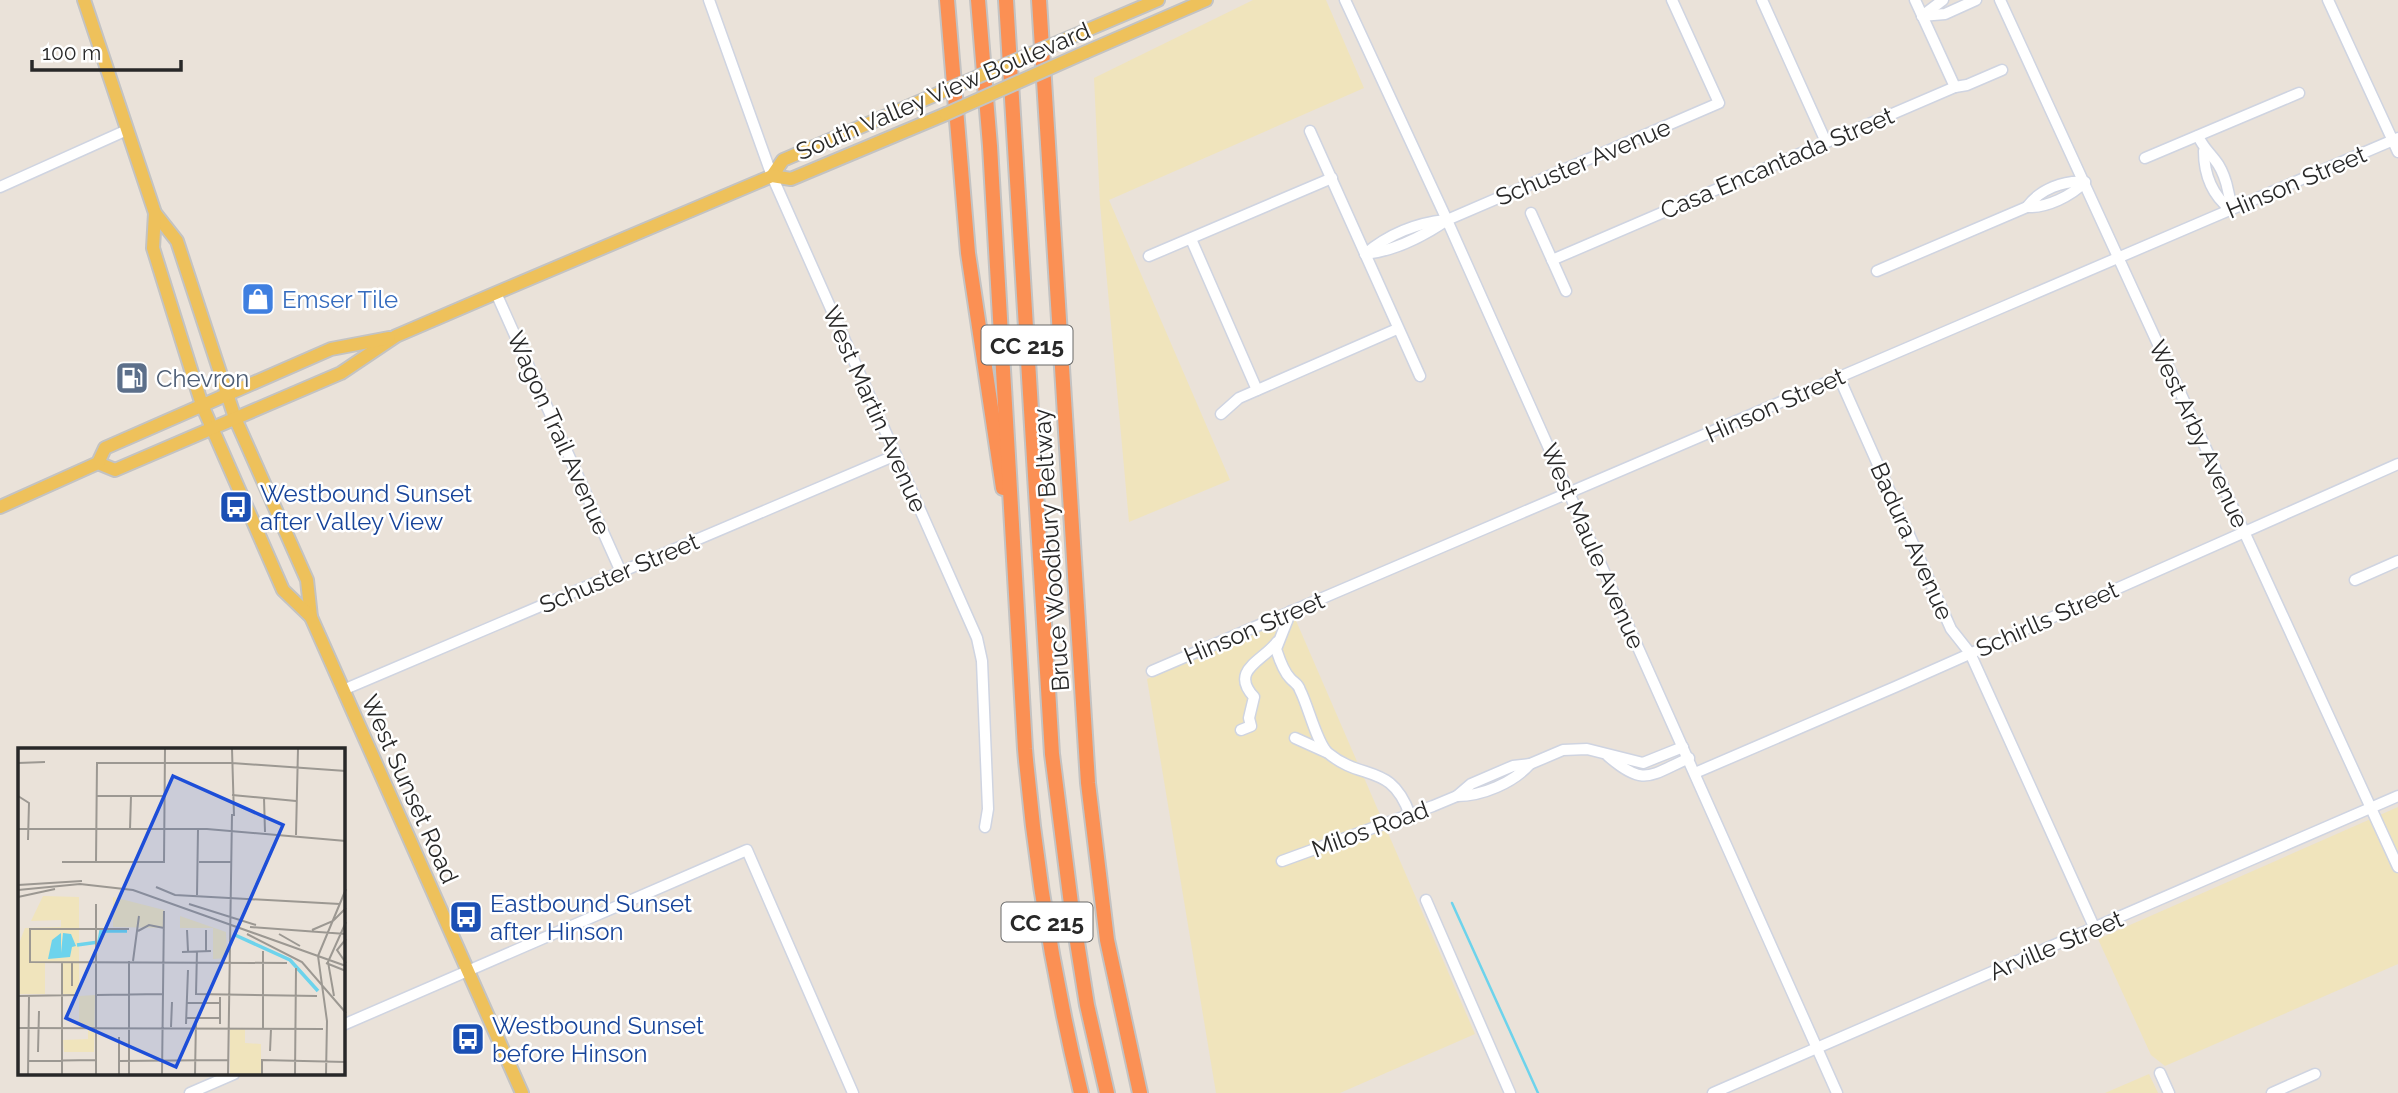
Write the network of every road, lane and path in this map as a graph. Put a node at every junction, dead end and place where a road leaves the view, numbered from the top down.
1 (85, 0) edge
2 (709, 0) edge
3 (947, 0) edge
4 (978, 0) edge
5 (1006, 0) edge
6 (1039, 0) edge
7 (1158, 0) edge
8 (1206, 0) edge
9 (1345, 0) edge
10 (1672, 0) edge
11 (1762, 0) edge
12 (1915, 0) edge
13 (1943, 0) edge
14 (1976, 0) edge
15 (2000, 0) edge
16 (2328, 0) edge
17 (1923, 16) junction
18 (2002, 70) dead end
19 (1955, 87) junction
20 (2299, 93) dead end
21 (127, 130) junction
22 (1310, 131) dead end
23 (2198, 136) junction
24 (2395, 139) edge
25 (1826, 142) junction
26 (2398, 152) edge
27 (2145, 158) dead end
28 (772, 176) junction
29 (1332, 178) junction
30 (2085, 182) junction
31 (0, 187) edge
32 (2231, 210) junction
33 (155, 213) junction
34 (1531, 213) dead end
35 (1447, 220) junction
36 (1191, 239) junction
37 (1365, 254) junction
38 (1149, 256) dead end
39 (2118, 258) junction
40 (1552, 260) junction
41 (1877, 271) dead end
42 (1566, 291) dead end
43 (496, 293) junction
44 (1397, 329) junction
45 (396, 336) junction
46 (1420, 376) dead end
47 (1839, 377) junction
48 (1257, 390) junction
49 (226, 395) junction
50 (202, 405) junction
51 (1222, 414) dead end
52 (235, 418) junction
53 (212, 428) junction
54 (896, 455) junction
55 (98, 463) junction
56 (2398, 464) edge
57 (1569, 494) junction
58 (0, 507) edge
59 (2244, 531) junction
60 (2398, 561) edge
61 (1016, 569) junction
62 (621, 572) junction
63 (2355, 580) dead end
64 (1291, 611) junction
65 (311, 617) junction
66 (1279, 639) junction
67 (1970, 653) junction
68 (1152, 671) dead end
69 (343, 690) junction
70 (1241, 730) dead end
71 (1294, 738) dead end
72 (1684, 747) junction
73 (1326, 752) junction
74 (1607, 755) junction
75 (1689, 758) junction
76 (1695, 773) junction
77 (2398, 796) edge
78 (2371, 808) junction
79 (1410, 815) junction
80 (985, 827) dead end
81 (1282, 861) dead end
82 (2398, 867) edge
83 (1426, 900) dead end
84 (2095, 929) junction
85 (468, 970) junction
86 (345, 1025) edge
87 (1816, 1049) junction
88 (2160, 1073) dead end
89 (2315, 1074) dead end
90 (229, 1076) edge
91 (192, 1093) edge
92 (522, 1093) edge
93 (853, 1093) edge
94 (1082, 1093) edge
95 (1107, 1093) edge
96 (1140, 1093) edge
97 (1510, 1093) edge
98 (1713, 1093) edge
99 (1837, 1093) edge
100 (2169, 1093) edge
101 (2272, 1093) edge

1 - 21 main road, West Sunset Road
2 - 28 street, West Martin Avenue
3 - 61 highway
4 - 61 highway, CC 215
5 - 95 highway, Bruce Woodbury Beltway / CC 215
6 - 96 highway, Bruce Woodbury Beltway / CC 215
7 - 28 main road, South Valley View Boulevard, bridge
8 - 28 main road, South Valley View Boulevard, bridge
9 - 35 street, West Maule Avenue
10 - 35 street, Schuster Avenue
11 - 25 street
12 - 17 street
13 - 17 street
14 - 17 street
15 - 30 street, West Arby Avenue
16 - 24 street
17 - 19 street
18 - 19 street, Casa Encantada Street
19 - 25 street, Casa Encantada Street
20 - 23 street
21 - 31 street
21 - 33 main road, West Sunset Road
22 - 29 street
23 - 27 street
23 - 32 street
24 - 26 street
24 - 32 street, Hinson Street
25 - 40 street, Casa Encantada Street
28 - 43 main road, South Valley View Boulevard
28 - 54 street, West Martin Avenue
29 - 36 street
29 - 37 street
30 - 39 street, West Arby Avenue
30 - 41 street
32 - 39 street, Hinson Street
33 - 49 main road, West Sunset Road
33 - 50 main road, West Sunset Road
34 - 40 street
35 - 37 street, Schuster Avenue
35 - 57 street, West Maule Avenue
36 - 38 street
36 - 48 street
37 - 44 street
39 - 47 street, Hinson Street
39 - 59 street, West Arby Avenue
40 - 42 street
43 - 45 main road, South Valley View Boulevard
43 - 62 street, Wagon Trail Avenue
44 - 46 street
44 - 48 street
45 - 49 main road, South Valley View Boulevard
45 - 52 main road, South Valley View Boulevard
47 - 57 street, Hinson Street
47 - 67 street, Badura Avenue
48 - 51 street
49 - 50 main road, South Valley View Boulevard
49 - 52 main road, West Sunset Road
50 - 53 main road, West Sunset Road
50 - 55 main road, South Valley View Boulevard
52 - 53 main road, South Valley View Boulevard
52 - 65 main road, West Sunset Road
53 - 55 main road, South Valley View Boulevard
53 - 65 main road, West Sunset Road
54 - 62 street, Schuster Street
54 - 80 street, West Martin Avenue
55 - 58 main road, South Valley View Boulevard
56 - 59 street, Schirlls Street
57 - 64 street, Hinson Street
57 - 72 street, West Maule Avenue
59 - 67 street, Schirlls Street
59 - 78 street, West Arby Avenue
60 - 63 street
61 - 94 highway, CC 215
62 - 69 street, Schuster Street
64 - 66 street
64 - 68 street, Hinson Street
65 - 69 main road, West Sunset Road
66 - 70 street
66 - 73 street
67 - 76 street, Schirlls Street
67 - 84 street, Badura Avenue
69 - 85 main road, West Sunset Road
71 - 73 street
72 - 74 street, Milos Road
72 - 75 street, West Maule Avenue
73 - 79 street
74 - 75 street, Milos Road
74 - 79 street, Milos Road
75 - 76 street, West Maule Avenue
76 - 87 street, West Maule Avenue
77 - 78 street, Arville Street
78 - 82 street, West Arby Avenue
78 - 84 street, Arville Street
79 - 81 street, Milos Road
83 - 97 street
84 - 87 street, Arville Street
85 - 86 street
85 - 92 main road, West Sunset Road
85 - 93 street
87 - 98 street, Arville Street
87 - 99 street, West Maule Avenue
88 - 100 street
89 - 101 street
90 - 91 street

